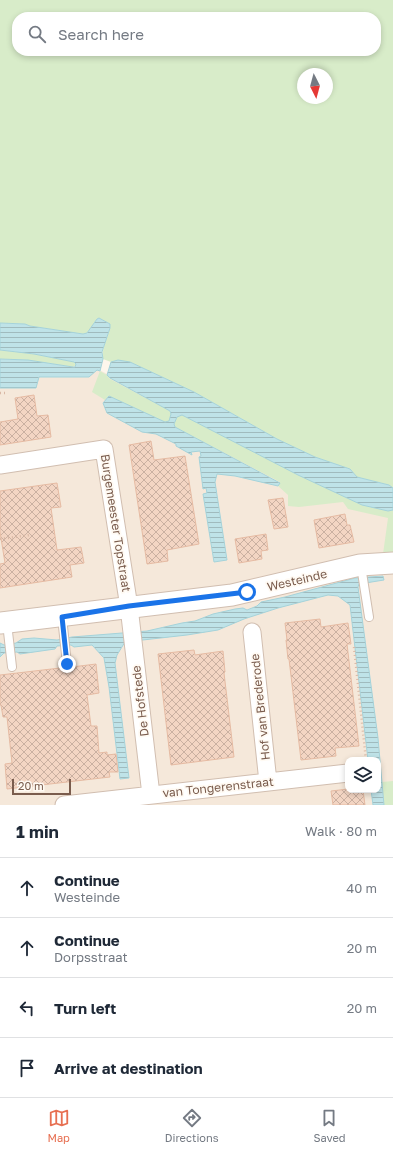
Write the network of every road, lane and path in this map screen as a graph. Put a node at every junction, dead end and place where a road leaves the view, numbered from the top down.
1 (0, 393) edge
2 (7, 394) dead end
3 (0, 464) edge
4 (30, 535) dead end
5 (0, 539) edge
6 (393, 564) edge
7 (362, 575) junction
8 (129, 606) junction
9 (369, 617) dead end
10 (63, 627) junction
11 (5, 630) edge
12 (252, 632) dead end
13 (354, 647) dead end
14 (67, 664) dead end
15 (12, 667) dead end
16 (366, 757) edge
17 (345, 772) edge
18 (268, 782) junction
19 (151, 795) junction
20 (64, 805) edge

1 - 2 path
3 - 8 street, Burgemeester Topstraat
4 - 5 path
6 - 7 street, Westeinde
7 - 8 street, Westeinde
7 - 9 lane
8 - 10 street, Westeinde
8 - 19 street, De Hofstede
10 - 11 street, Westeinde
10 - 14 lane
11 - 15 lane
12 - 18 street, Hof van Brederode
13 - 16 path
17 - 18 street, van Tongerenstraat
18 - 19 street, van Tongerenstraat
19 - 20 street, van Tongerenstraat

